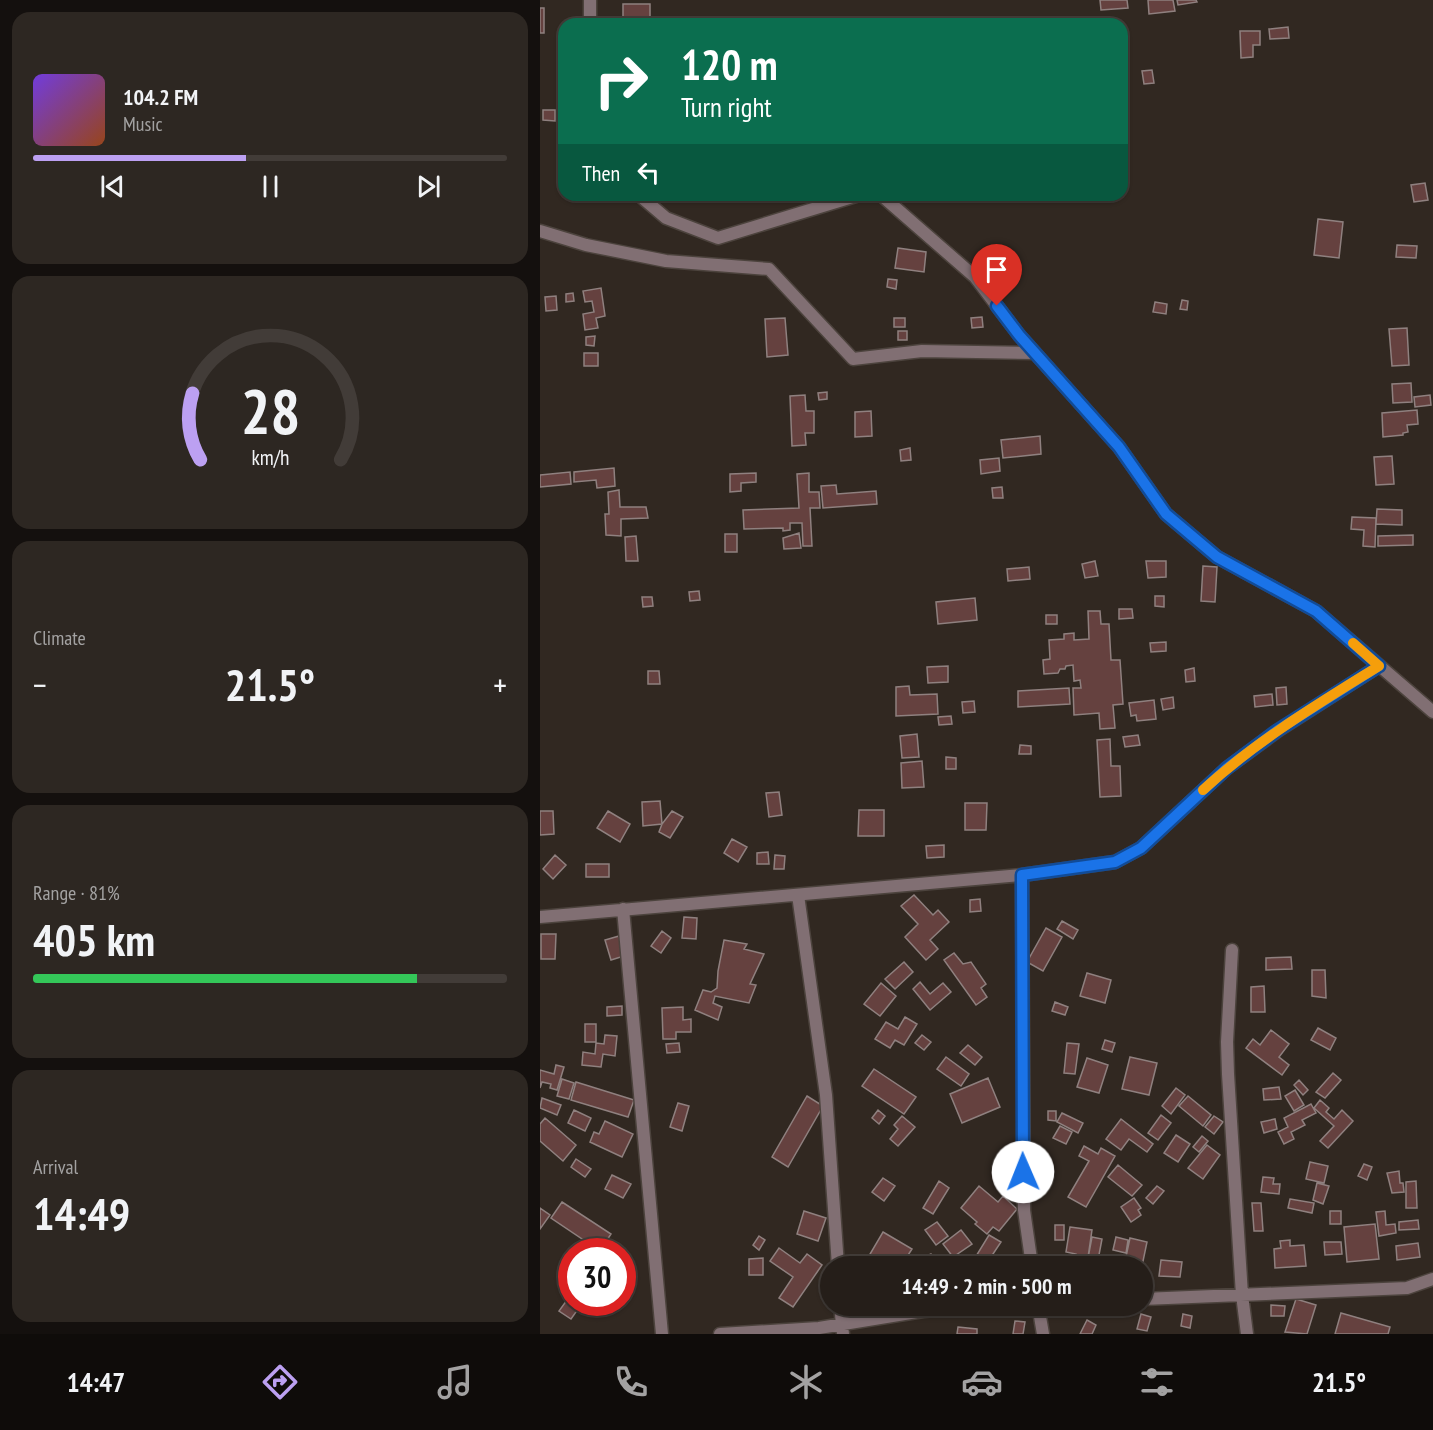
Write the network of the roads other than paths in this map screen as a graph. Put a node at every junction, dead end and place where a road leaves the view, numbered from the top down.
1 (590, 0) edge
2 (590, 18) edge
3 (646, 201) edge
4 (839, 201) edge
5 (888, 201) edge
6 (540, 231) edge
7 (1035, 353) junction
8 (1379, 666) junction
9 (1433, 712) edge
10 (1022, 875) junction
11 (798, 895) junction
12 (623, 909) junction
13 (540, 917) edge
14 (1232, 950) dead end
15 (837, 1256) edge
16 (1031, 1256) edge
17 (1433, 1279) edge
18 (1242, 1295) junction
19 (1153, 1299) edge
20 (900, 1316) edge
21 (1040, 1316) edge
22 (842, 1329) edge
23 (662, 1334) edge
24 (720, 1334) edge
25 (1043, 1334) edge
26 (1247, 1334) edge

1 - 2 street
3 - 4 street
5 - 7 street
6 - 7 street
7 - 8 street
8 - 9 street
8 - 10 street
10 - 11 street
10 - 16 street
11 - 12 street
11 - 15 street
12 - 13 street
12 - 23 street
14 - 18 street
17 - 18 street
18 - 19 street
18 - 26 street
20 - 22 street
21 - 25 street
22 - 24 street

